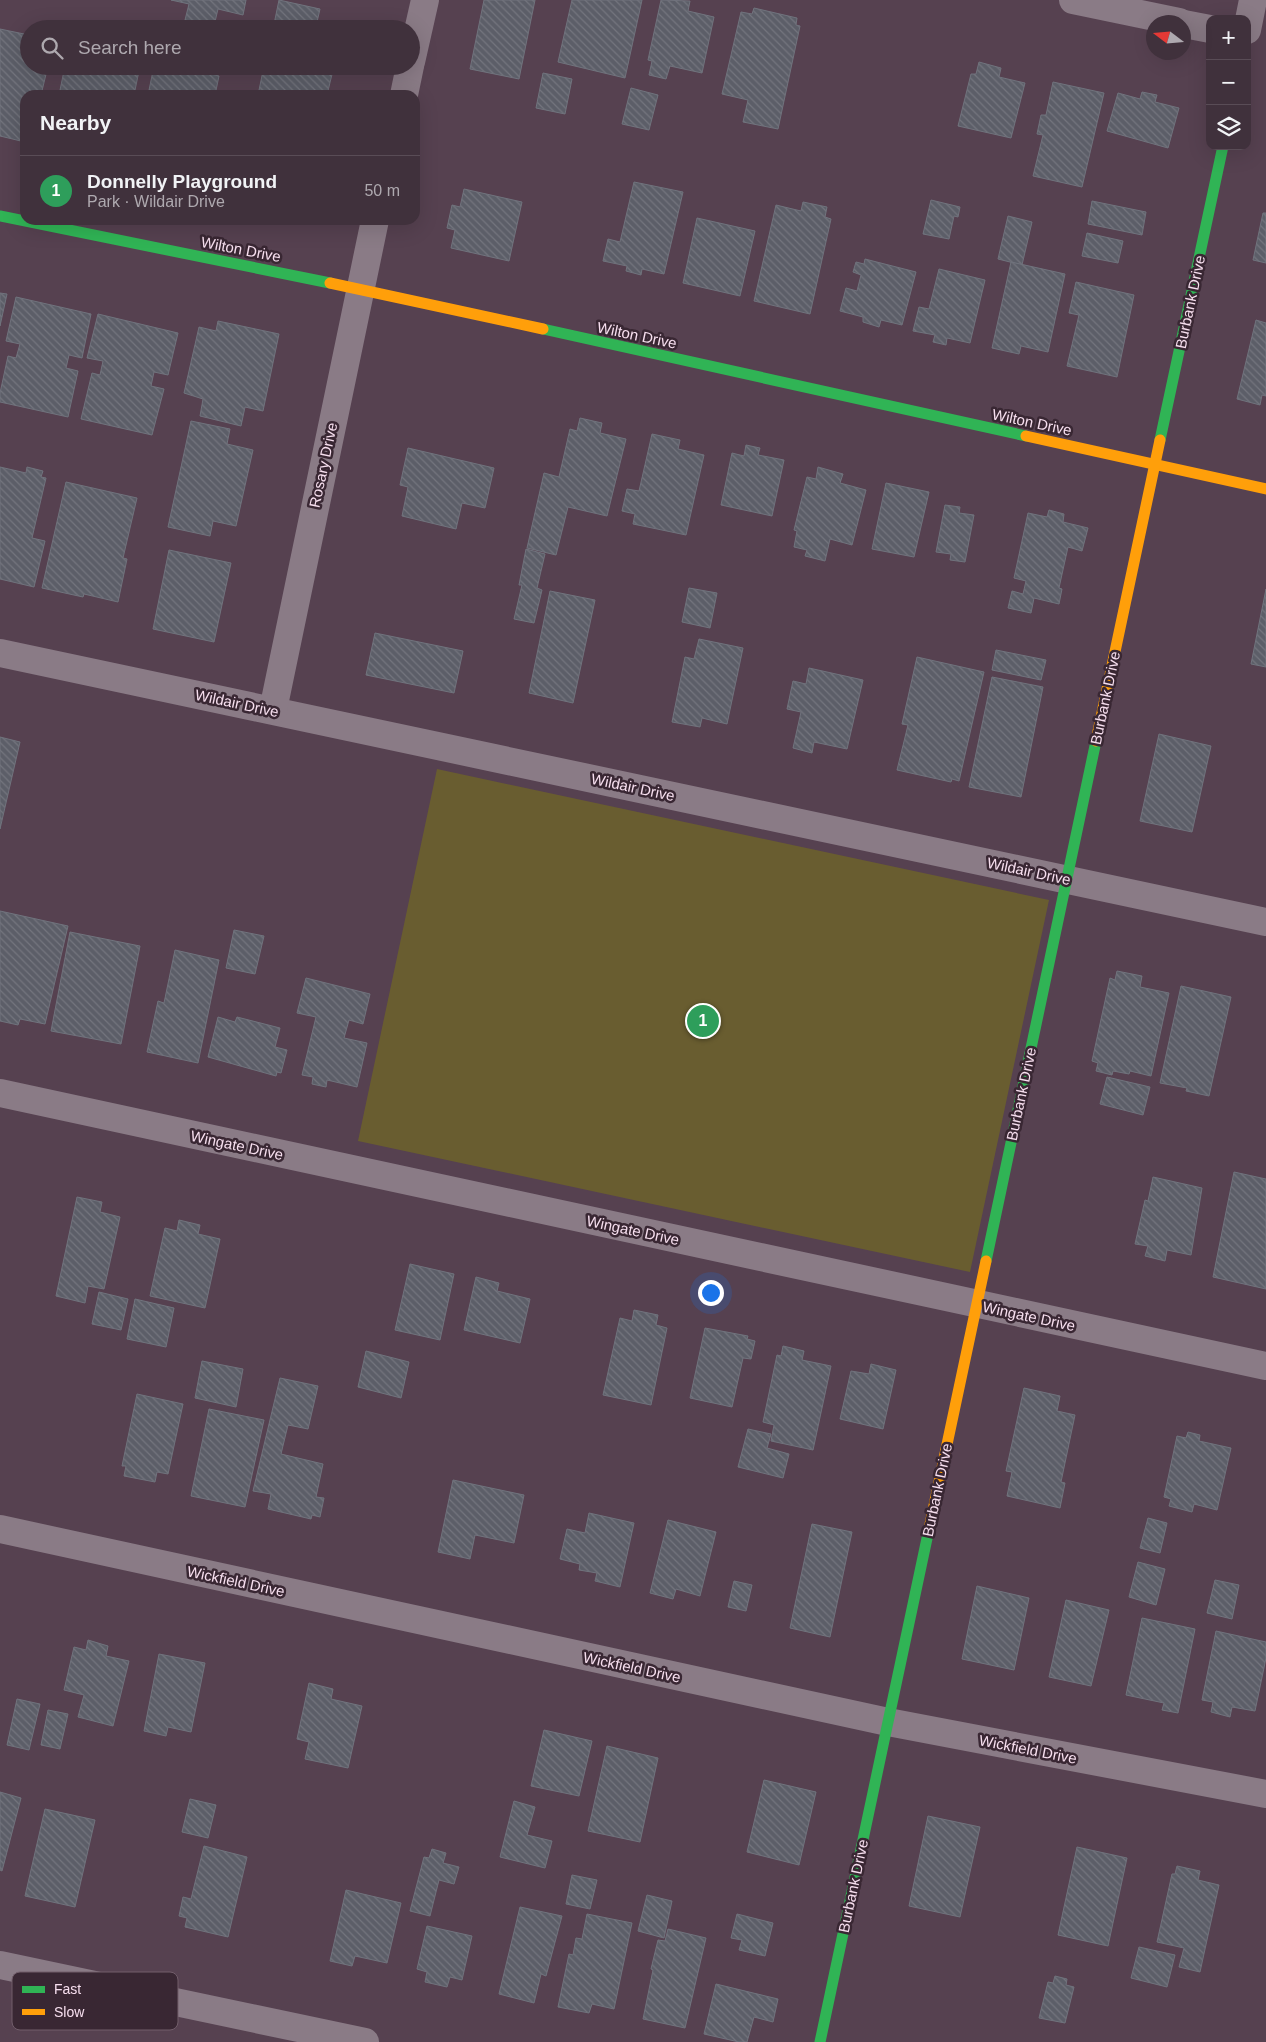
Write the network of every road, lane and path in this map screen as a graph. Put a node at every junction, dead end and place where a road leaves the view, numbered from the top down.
1 (425, 0) edge
2 (1073, 0) edge
3 (1253, 0) edge
4 (1146, 15) edge
5 (1250, 15) edge
6 (420, 22) edge
7 (1191, 25) edge
8 (1206, 28) edge
9 (1251, 38) edge
10 (1266, 41) edge
11 (408, 75) edge
12 (405, 90) edge
13 (1222, 150) edge
14 (0, 216) edge
15 (20, 220) edge
16 (44, 225) edge
17 (375, 225) edge
18 (360, 289) junction
19 (1155, 465) junction
20 (1266, 489) edge
21 (0, 653) edge
22 (273, 710) junction
23 (1067, 879) junction
24 (1266, 922) edge
25 (0, 1094) edge
26 (976, 1305) junction
27 (1266, 1366) edge
28 (0, 1529) edge
29 (888, 1722) junction
30 (1266, 1794) edge
31 (0, 1965) edge
32 (33, 1972) edge
33 (178, 2003) edge
34 (365, 2042) edge
35 (820, 2042) edge

1 - 6 street
2 - 4 street
3 - 5 street
7 - 8 street
9 - 10 street
11 - 12 street
13 - 19 street, Burbank Drive
14 - 15 street, Wilton Drive
16 - 18 street, Wilton Drive
17 - 18 street, Rosary Drive
18 - 19 street, Wilton Drive
18 - 22 street, Rosary Drive
19 - 20 street, Wilton Drive
19 - 23 street, Burbank Drive
21 - 22 street, Wildair Drive
22 - 23 street, Wildair Drive
23 - 24 street, Wildair Drive
23 - 26 street, Burbank Drive
25 - 26 street, Wingate Drive
26 - 27 street, Wingate Drive
26 - 29 street, Burbank Drive
28 - 29 street, Wickfield Drive
29 - 30 street, Wickfield Drive
29 - 35 street, Burbank Drive
31 - 32 street
33 - 34 street

